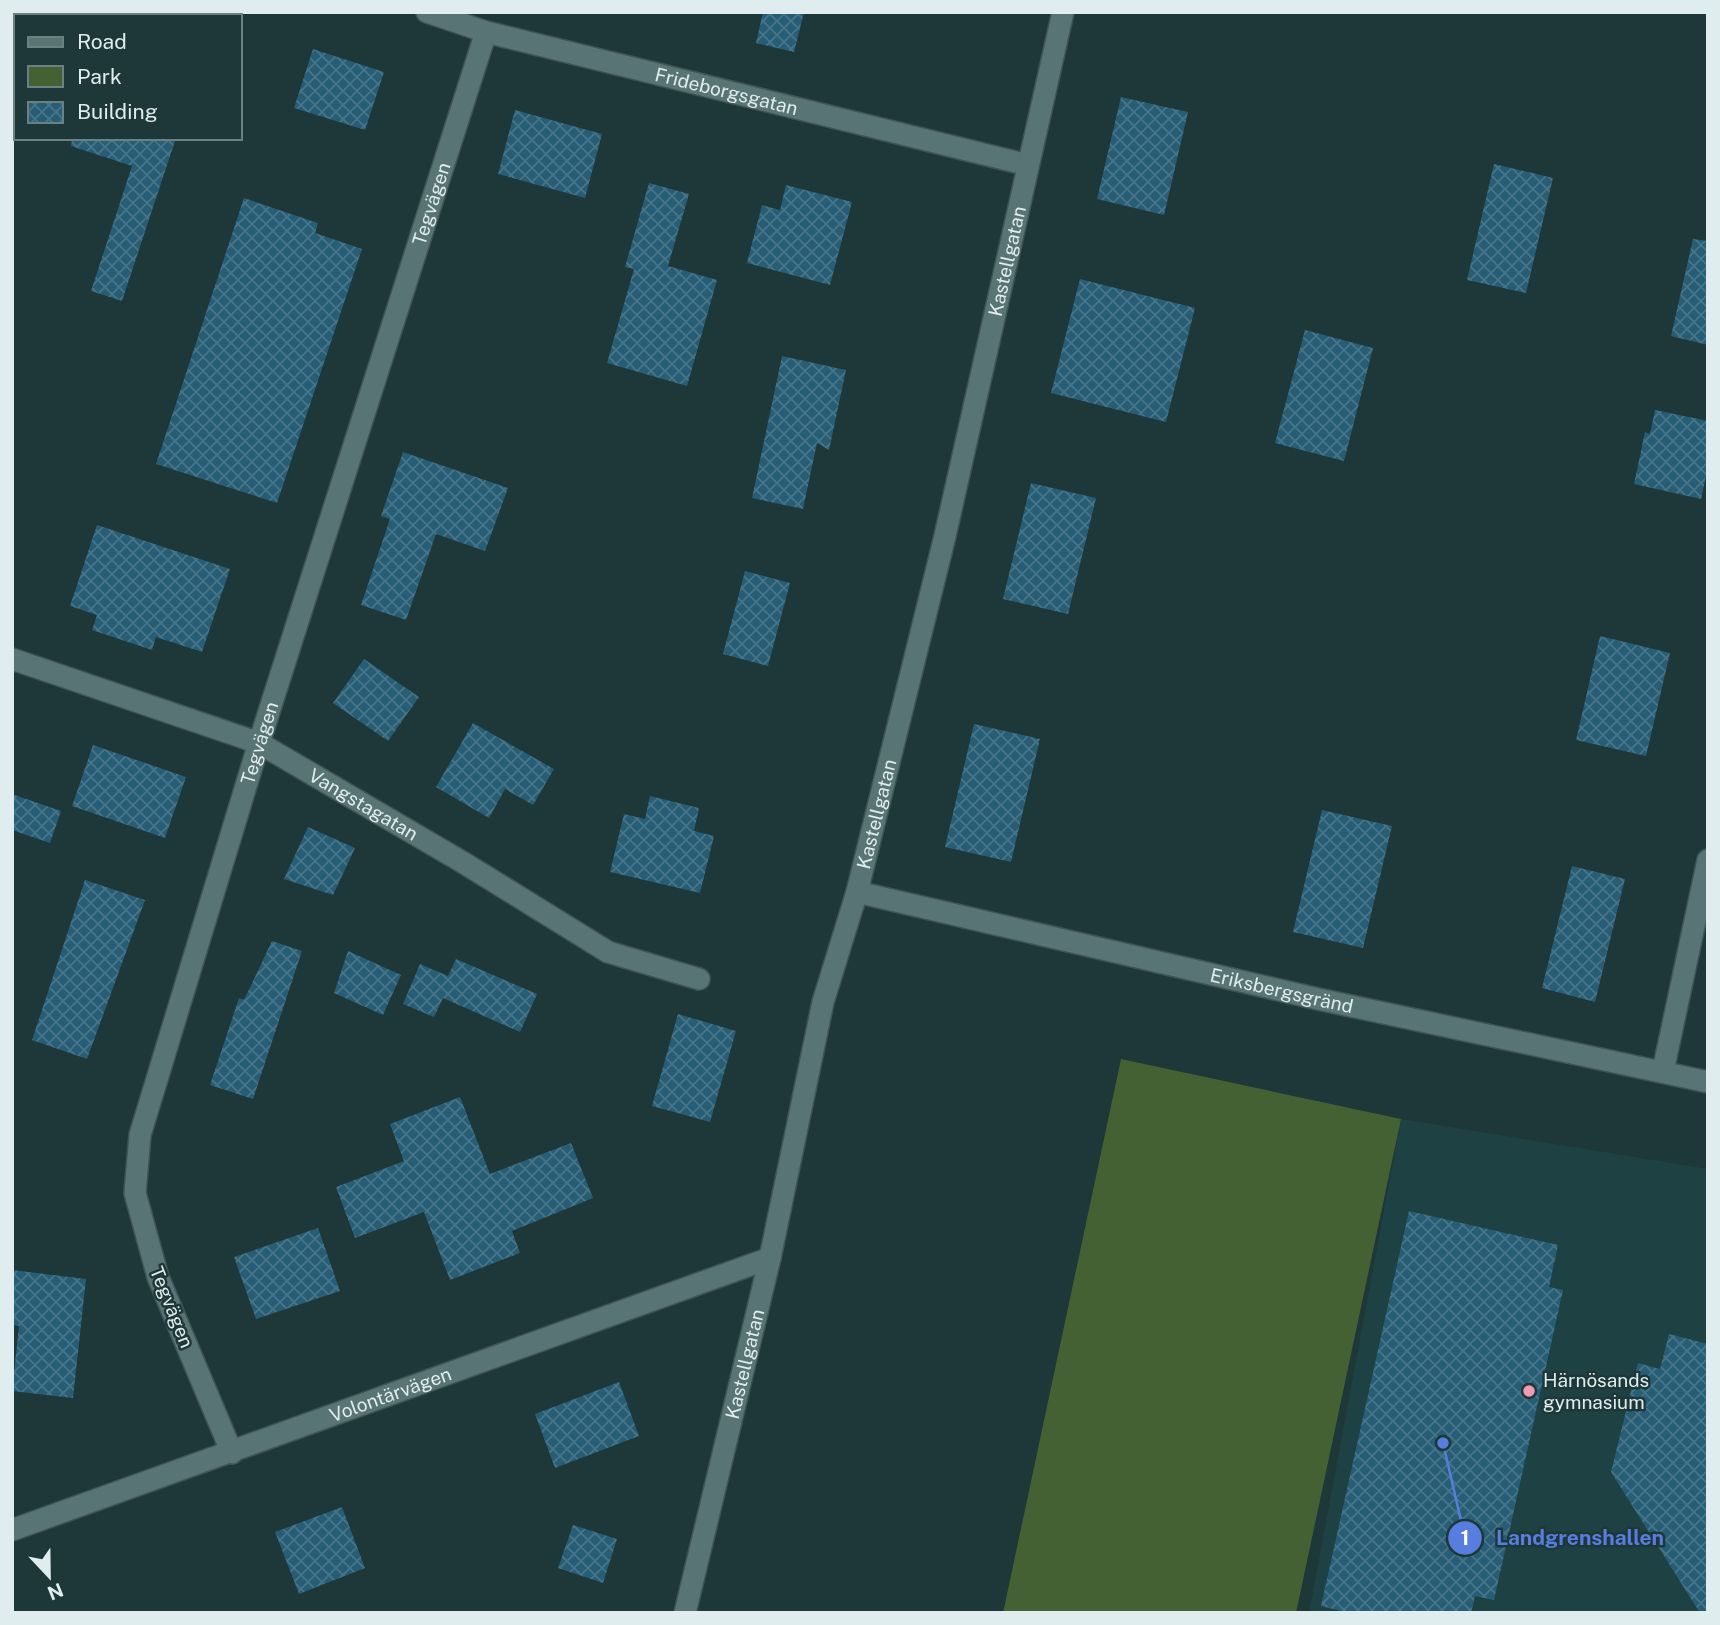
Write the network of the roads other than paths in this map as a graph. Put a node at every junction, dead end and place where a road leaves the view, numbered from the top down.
1 (427, 12) edge
2 (1063, 12) edge
3 (486, 32) junction
4 (1028, 165) junction
5 (12, 659) edge
6 (259, 743) junction
7 (1708, 860) edge
8 (857, 892) junction
9 (699, 979) dead end
10 (1663, 1071) junction
11 (1708, 1082) edge
12 (770, 1258) junction
13 (232, 1453) junction
14 (12, 1530) edge
15 (685, 1613) edge

1 - 3 street, Frideborgsgatan
2 - 4 street, Kastellgatan
3 - 4 street, Frideborgsgatan
3 - 6 street, Tegvägen
4 - 8 street, Kastellgatan
5 - 6 street, Vangstagatan
6 - 9 street, Vangstagatan
6 - 13 street, Tegvägen
7 - 10 street
8 - 10 street, Eriksbergsgränd
8 - 12 street, Kastellgatan
10 - 11 street, Eriksbergsgränd
12 - 13 street, Volontärvägen
12 - 15 street, Kastellgatan
13 - 14 street, Volontärvägen

